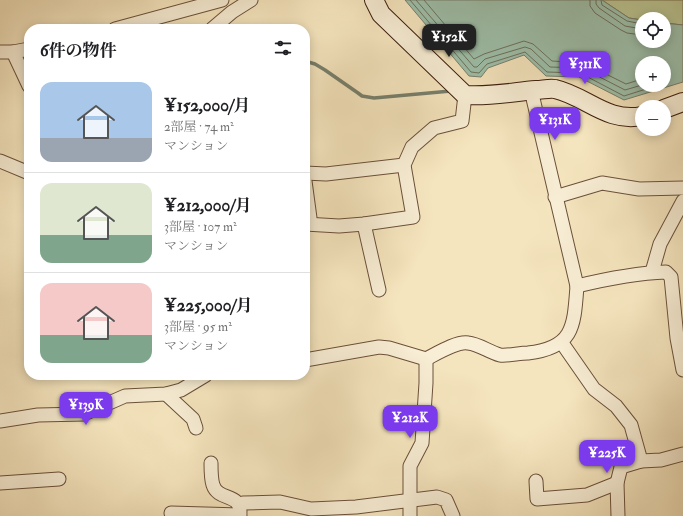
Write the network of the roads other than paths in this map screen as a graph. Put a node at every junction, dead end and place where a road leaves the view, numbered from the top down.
1 (222, 0) edge
2 (251, 0) edge
3 (374, 0) edge
4 (133, 24) edge
5 (218, 24) edge
6 (24, 50) edge
7 (6, 52) edge
8 (24, 79) edge
9 (531, 90) junction
10 (465, 95) junction
11 (683, 102) edge
12 (671, 106) edge
13 (635, 118) edge
14 (0, 161) edge
15 (404, 165) junction
16 (24, 171) edge
17 (310, 173) edge
18 (683, 188) edge
19 (555, 197) junction
20 (683, 201) edge
21 (310, 221) edge
22 (364, 224) junction
23 (652, 272) junction
24 (577, 286) junction
25 (379, 290) dead end
26 (562, 343) junction
27 (682, 354) edge
28 (310, 359) edge
29 (426, 359) junction
30 (683, 370) edge
31 (198, 380) edge
32 (166, 394) junction
33 (0, 421) edge
34 (196, 428) dead end
35 (683, 454) edge
36 (641, 461) junction
37 (211, 463) dead end
38 (59, 478) dead end
39 (536, 481) dead end
40 (0, 483) edge
41 (617, 483) junction
42 (410, 501) junction
43 (239, 512) edge
44 (171, 513) dead end
45 (410, 516) edge
46 (453, 516) edge
47 (618, 516) edge

1 - 4 street
2 - 5 street
3 - 10 street
6 - 7 street
7 - 8 street
9 - 10 street
9 - 13 street
9 - 19 street
10 - 15 street
11 - 12 street
14 - 16 street
15 - 17 street
15 - 22 street
18 - 19 street
19 - 24 street
20 - 23 street
21 - 22 street
22 - 25 street
23 - 24 street
23 - 27 street
24 - 26 street
26 - 29 street
26 - 36 street
27 - 30 street
28 - 29 street
29 - 42 street
31 - 32 street
32 - 33 street
32 - 34 street
35 - 36 street
36 - 41 street
37 - 43 street
38 - 40 street
39 - 41 street
41 - 47 street
42 - 43 street
42 - 45 street
42 - 46 street
43 - 44 street

